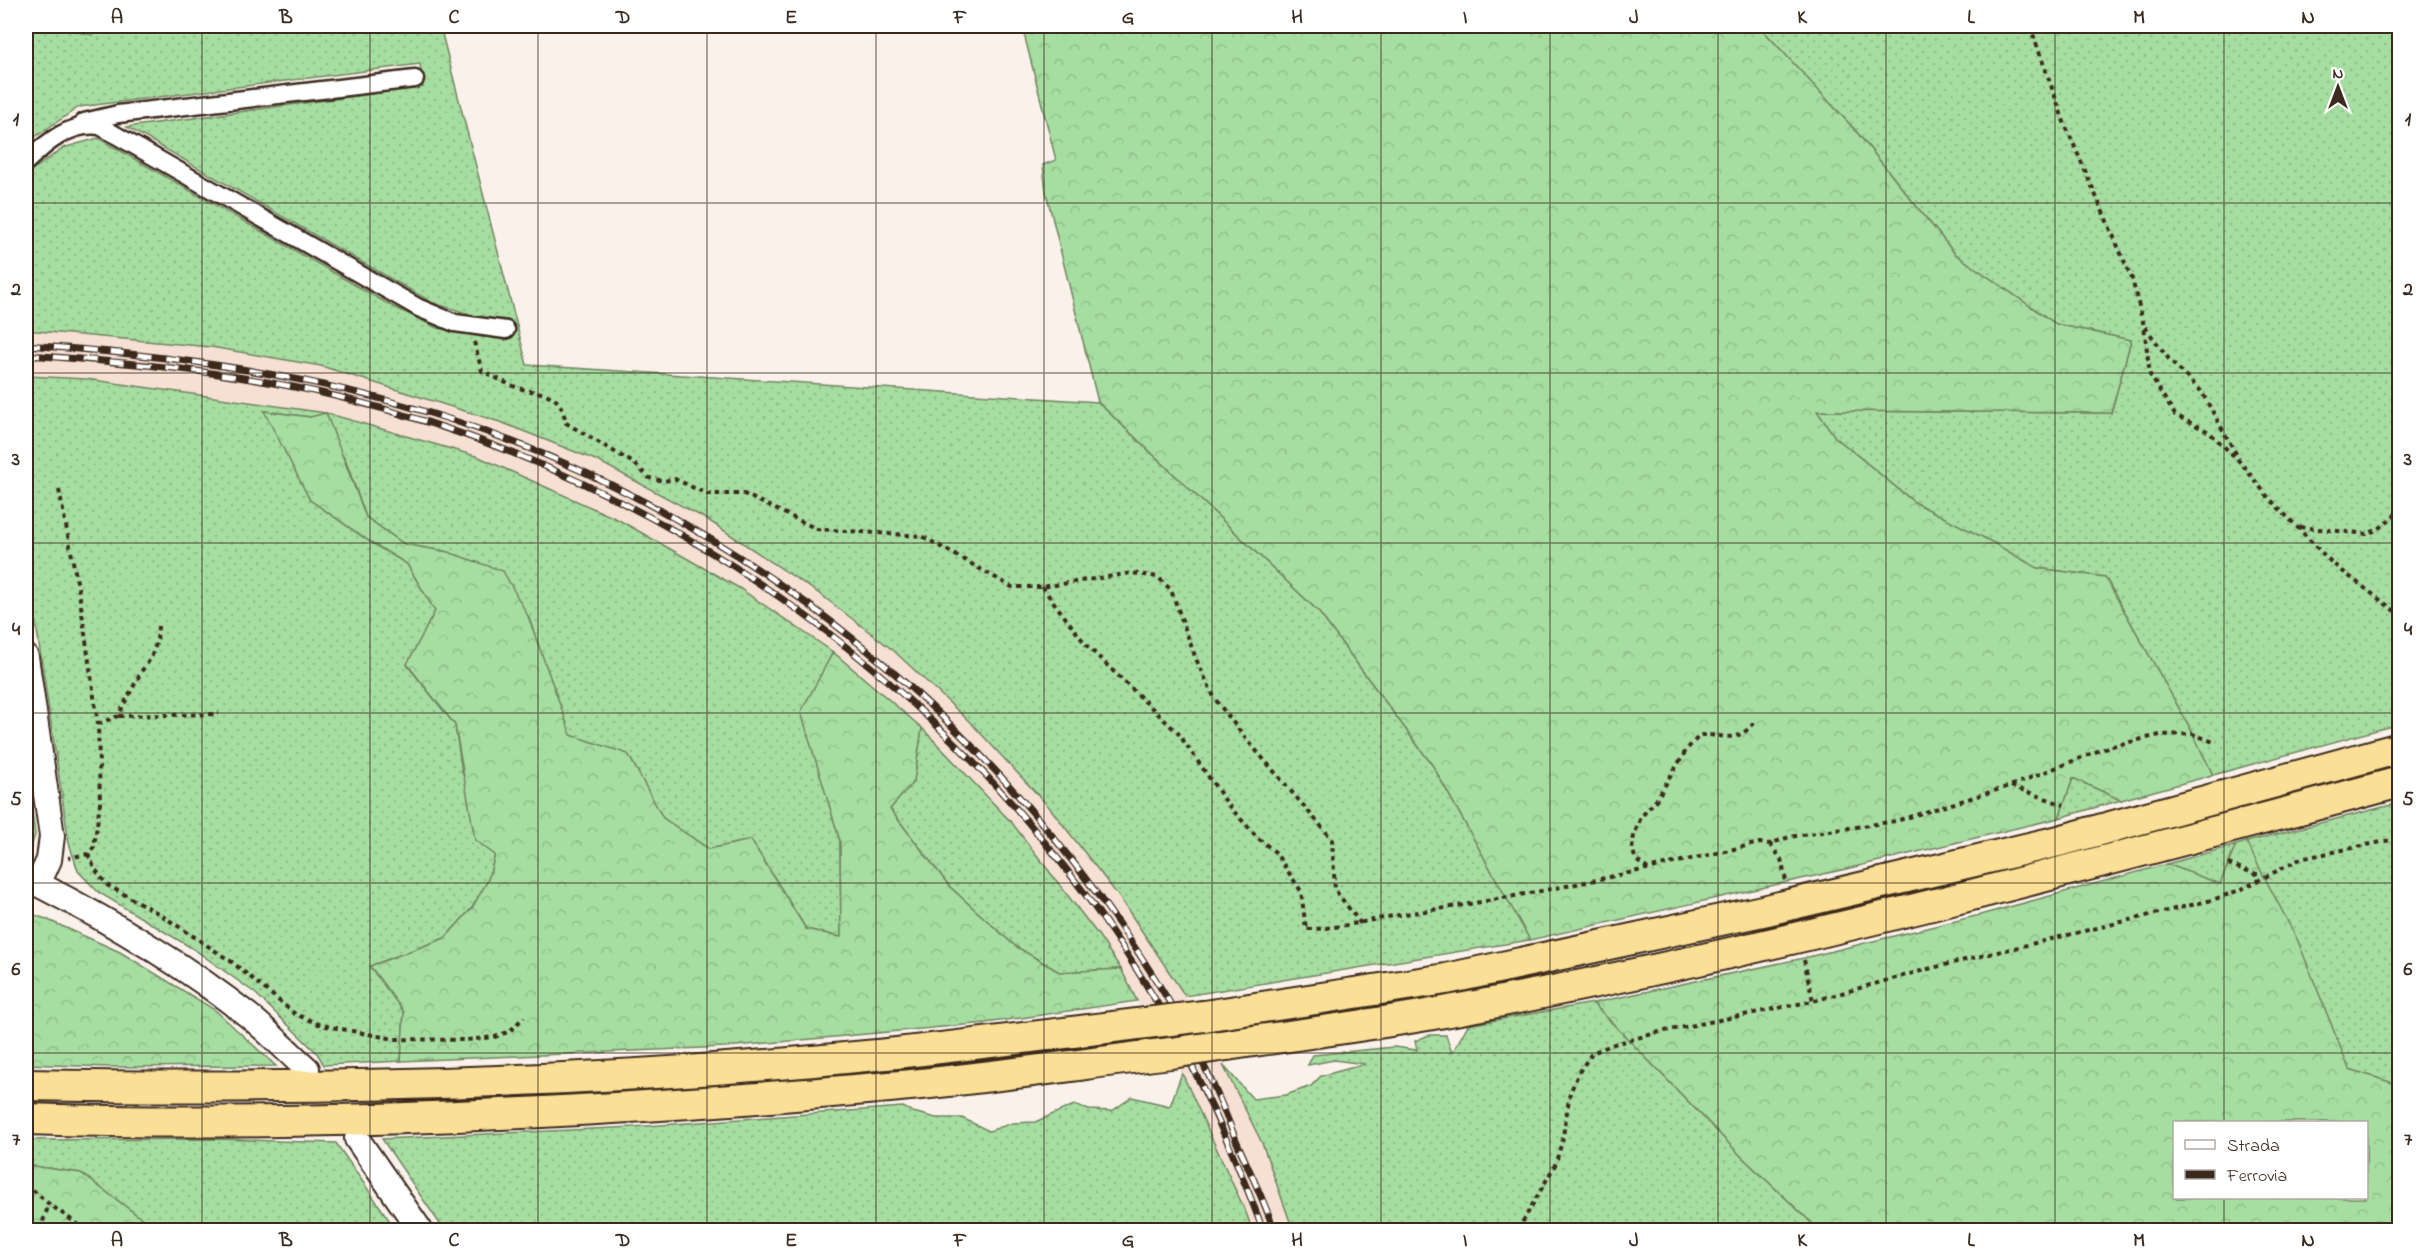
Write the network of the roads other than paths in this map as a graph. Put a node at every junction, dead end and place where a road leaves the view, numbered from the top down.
1 (415, 79) dead end
2 (76, 127) junction
3 (26, 162) edge
4 (506, 330) dead end
5 (26, 657) edge
6 (2399, 736) edge
7 (2400, 782) edge
8 (32, 882) edge
9 (307, 1069) dead end
10 (26, 1085) edge
11 (26, 1119) edge
12 (357, 1139) dead end
13 (420, 1230) edge

1 - 2 street
2 - 3 street
2 - 4 street
5 - 8 main road
6 - 10 highway, bridge
7 - 11 highway, bridge
8 - 9 main road
12 - 13 main road

